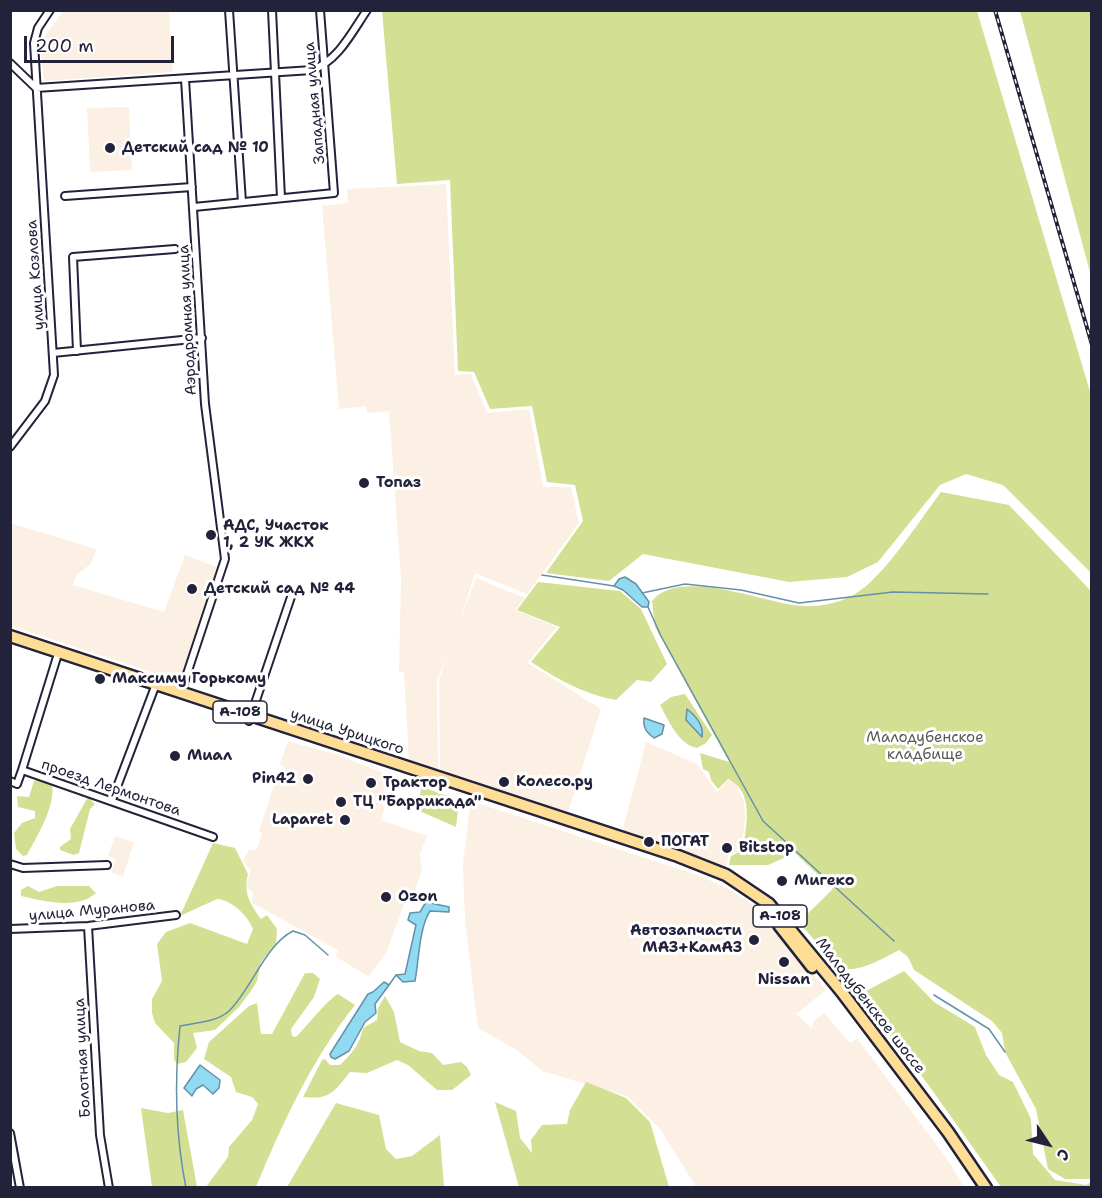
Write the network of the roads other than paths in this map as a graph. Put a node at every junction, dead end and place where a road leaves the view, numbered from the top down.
1 (50, 10) edge
2 (229, 10) edge
3 (272, 10) edge
4 (320, 10) edge
5 (368, 10) edge
6 (10, 63) edge
7 (323, 66) junction
8 (277, 72) junction
9 (234, 74) junction
10 (185, 79) junction
11 (36, 88) junction
12 (192, 187) junction
13 (65, 196) dead end
14 (281, 198) junction
15 (242, 202) junction
16 (194, 207) junction
17 (175, 249) dead end
18 (202, 338) junction
19 (77, 351) junction
20 (53, 353) junction
21 (10, 447) edge
22 (291, 597) dead end
23 (10, 636) edge
24 (10, 642) edge
25 (57, 657) junction
26 (155, 687) junction
27 (181, 692) junction
28 (250, 718) junction
29 (22, 770) junction
30 (10, 782) edge
31 (469, 790) junction
32 (112, 800) junction
33 (213, 837) dead end
34 (10, 864) edge
35 (106, 865) dead end
36 (176, 915) dead end
37 (88, 926) junction
38 (10, 929) edge
39 (10, 1133) edge
40 (20, 1188) edge
41 (109, 1188) edge
42 (979, 1188) edge
43 (986, 1188) edge

1 - 11 street, улица Козлова
2 - 9 street
3 - 8 street
4 - 7 street, Западная улица
5 - 7 street
6 - 11 street
7 - 8 street
7 - 14 street, Западная улица
8 - 9 street
8 - 14 street
9 - 10 street
9 - 15 street
10 - 11 street
10 - 12 street, Аэродромная улица
11 - 20 street, улица Козлова
12 - 13 street
12 - 16 street, Аэродромная улица
14 - 15 street
15 - 16 street
16 - 18 street, Аэродромная улица
17 - 19 street
18 - 19 street
18 - 27 street, Аэродромная улица
19 - 20 street
20 - 21 street, улица Козлова
22 - 28 street
23 - 26 highway, улица Урицкого / А-108
24 - 25 highway, улица Урицкого / А-108
25 - 26 highway, улица Урицкого / А-108
25 - 29 street
26 - 27 highway, улица Урицкого / А-108
26 - 28 highway, улица Урицкого / А-108
26 - 32 street
27 - 28 highway, улица Урицкого / А-108
28 - 31 highway, улица Урицкого / А-108
29 - 30 street, проезд Лермонтова
29 - 32 street, проезд Лермонтова
31 - 42 highway, Малодубенское шоссе / А-108
31 - 43 highway, Малодубенское шоссе / А-108
32 - 33 street, проезд Лермонтова
34 - 35 street
36 - 37 street, улица Муранова
37 - 38 street, улица Муранова
37 - 41 street, Болотная улица
39 - 40 street

